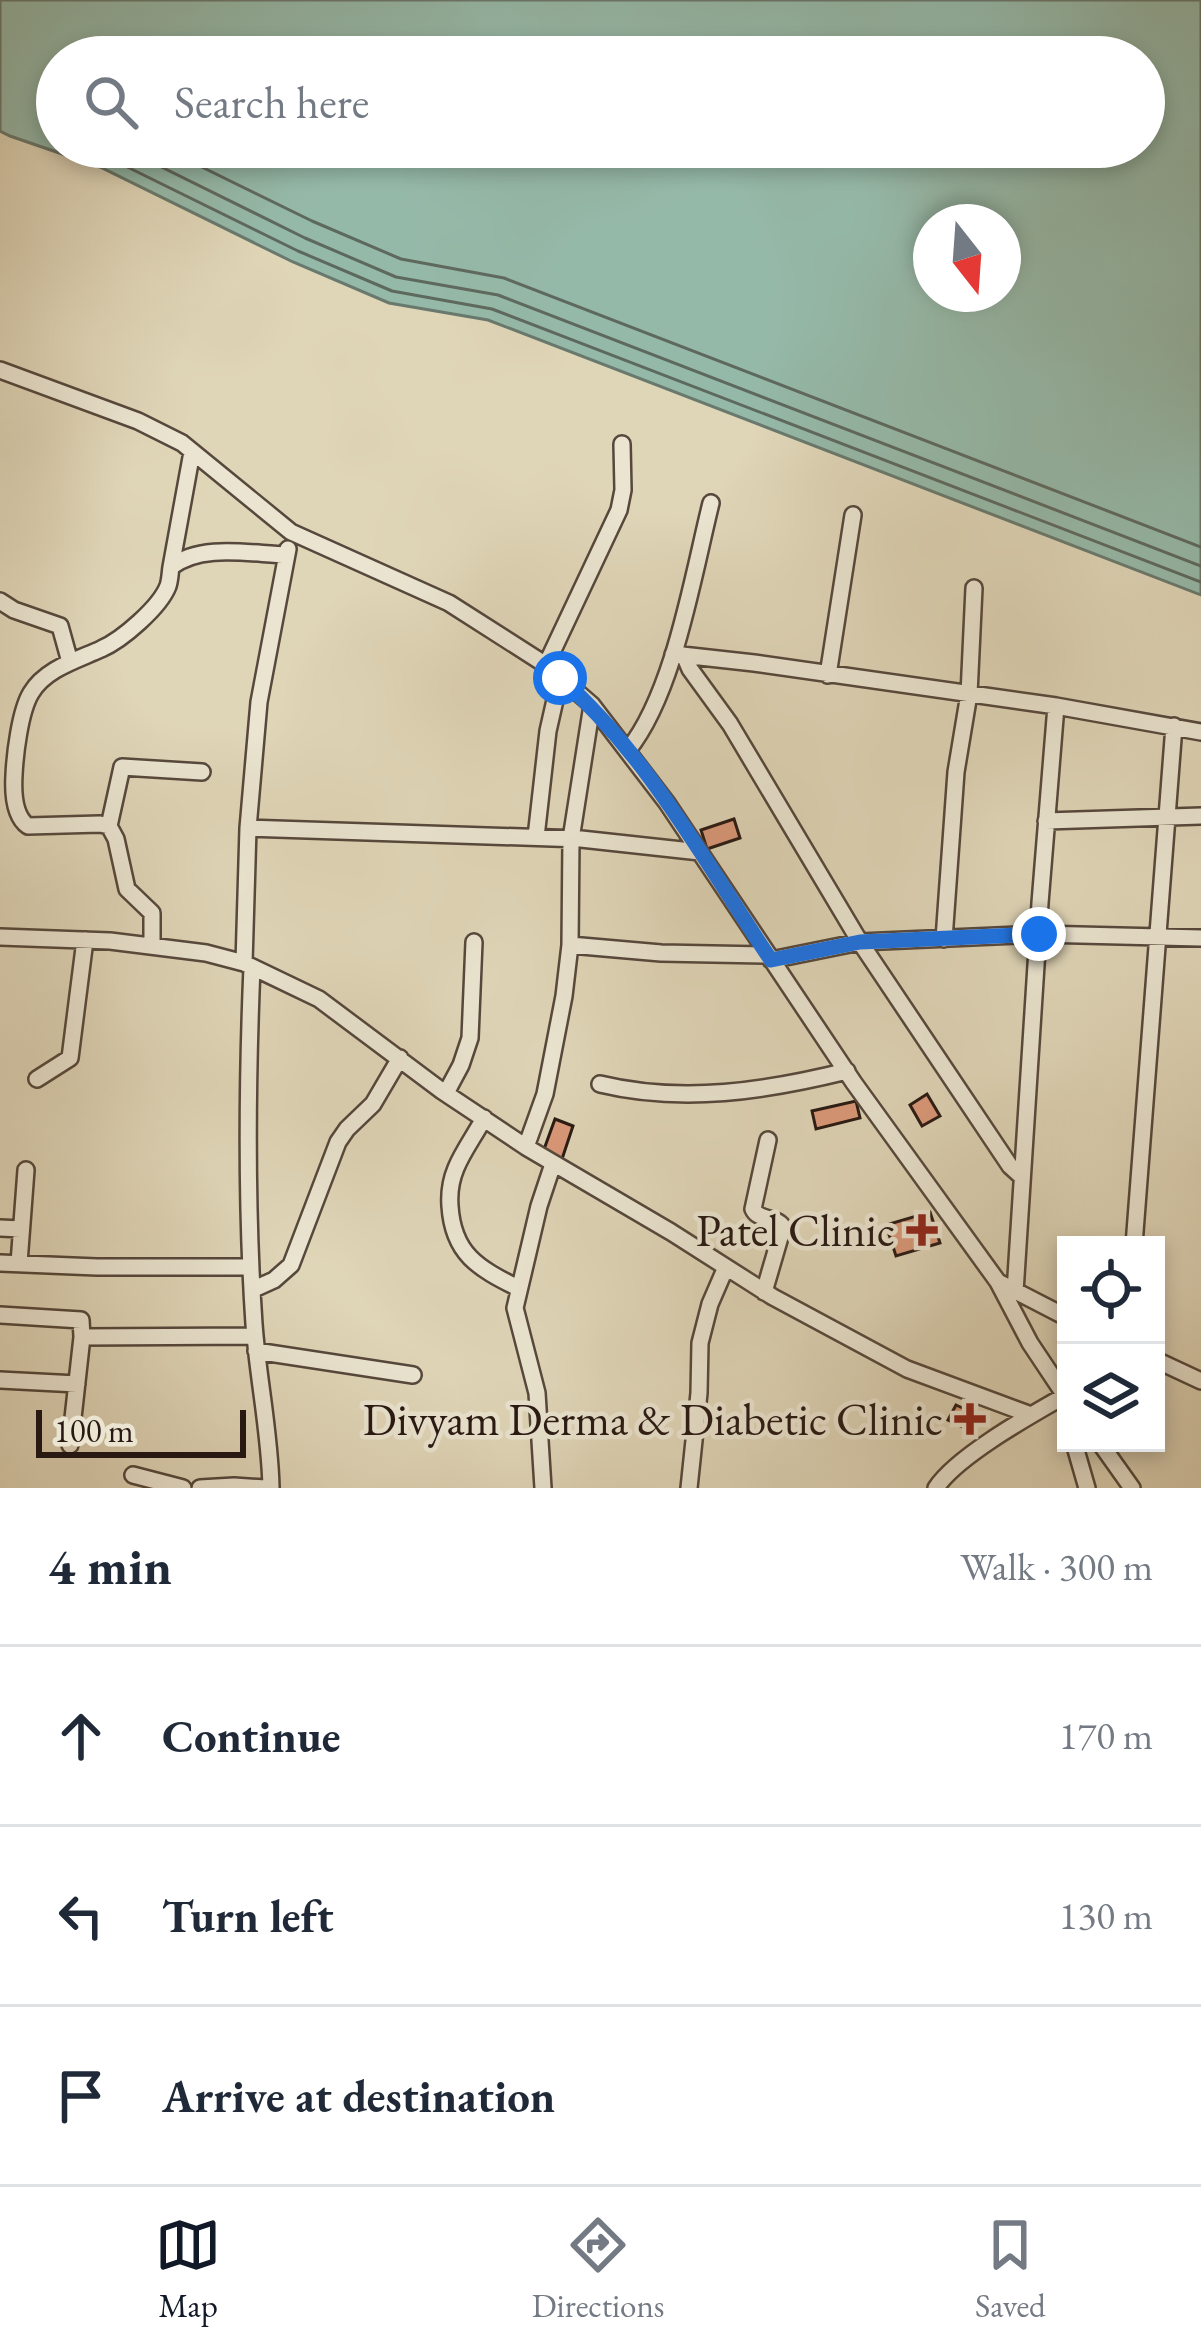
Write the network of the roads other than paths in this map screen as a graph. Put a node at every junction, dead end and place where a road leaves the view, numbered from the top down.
1 (0, 370) edge
2 (622, 444) dead end
3 (192, 452) junction
4 (711, 503) dead end
5 (853, 515) dead end
6 (291, 532) junction
7 (287, 555) junction
8 (171, 568) junction
9 (974, 588) dead end
10 (0, 601) edge
11 (678, 655) junction
12 (70, 662) junction
13 (546, 665) junction
14 (828, 675) junction
15 (560, 678) junction
16 (969, 694) junction
17 (592, 706) junction
18 (1056, 706) junction
19 (1174, 726) junction
20 (1201, 731) edge
21 (628, 750) junction
22 (16, 754) junction
23 (0, 765) edge
24 (202, 772) dead end
25 (1201, 817) edge
26 (1167, 818) junction
27 (1046, 821) junction
28 (110, 826) junction
29 (248, 828) junction
30 (536, 837) junction
31 (572, 838) junction
32 (700, 852) junction
33 (1039, 934) junction
34 (1157, 936) junction
35 (0, 937) edge
36 (944, 938) junction
37 (1201, 938) edge
38 (85, 940) junction
39 (474, 942) dead end
40 (860, 942) junction
41 (570, 945) junction
42 (152, 946) junction
43 (770, 957) junction
44 (248, 965) junction
45 (400, 1058) junction
46 (847, 1071) junction
47 (37, 1079) dead end
48 (601, 1084) dead end
49 (446, 1093) junction
50 (484, 1118) junction
51 (769, 1140) dead end
52 (526, 1147) junction
53 (553, 1164) junction
54 (26, 1170) dead end
55 (1021, 1176) junction
56 (0, 1228) edge
57 (20, 1229) junction
58 (1136, 1236) edge
59 (0, 1263) edge
60 (19, 1264) junction
61 (251, 1267) junction
62 (726, 1268) junction
63 (998, 1282) junction
64 (518, 1288) junction
65 (252, 1290) junction
66 (764, 1292) junction
67 (1015, 1292) junction
68 (1057, 1313) edge
69 (0, 1316) edge
70 (82, 1337) junction
71 (255, 1343) junction
72 (1165, 1364) edge
73 (412, 1375) dead end
74 (0, 1380) edge
75 (1201, 1382) edge
76 (76, 1384) junction
77 (1057, 1384) edge
78 (1057, 1402) edge
79 (1030, 1414) junction
80 (70, 1444) dead end
81 (1077, 1452) edge
82 (1106, 1452) edge
83 (133, 1475) dead end
84 (183, 1488) edge
85 (200, 1488) edge
86 (268, 1488) edge
87 (543, 1488) edge
88 (553, 1488) edge
89 (689, 1488) edge
90 (935, 1488) edge
91 (1087, 1488) edge
92 (1132, 1488) edge

1 - 3 street
2 - 13 street
3 - 6 street
3 - 8 street
4 - 11 street
5 - 14 street
6 - 7 street
6 - 13 street
7 - 8 street
7 - 29 street
8 - 12 street
9 - 16 street
10 - 12 street
11 - 14 street
11 - 21 street
11 - 40 street
12 - 22 street
13 - 15 street
14 - 16 street
15 - 17 street
15 - 30 street
16 - 18 street
16 - 36 street
17 - 21 street
17 - 31 street
18 - 19 street
18 - 27 street
19 - 20 street
19 - 26 street
21 - 32 street
22 - 23 street
22 - 28 street
24 - 28 street
25 - 26 street
26 - 27 street
26 - 34 street
27 - 33 street
28 - 42 street
29 - 30 street
29 - 44 street
30 - 31 street
31 - 32 street
31 - 41 street
32 - 43 street
33 - 34 street
33 - 36 street
33 - 55 street
34 - 37 street
34 - 58 street
35 - 38 street
36 - 40 street
38 - 42 street
38 - 47 street
39 - 49 street
40 - 43 street
40 - 55 street
41 - 43 street
41 - 52 street
42 - 44 street
43 - 46 street
44 - 45 street
44 - 61 street
45 - 49 street
45 - 65 street
46 - 48 street
46 - 63 street
49 - 50 street
50 - 52 street
50 - 64 street
51 - 66 street
52 - 53 street
53 - 62 street
53 - 64 street
54 - 57 street
55 - 67 street
56 - 57 street
57 - 60 street
59 - 60 street
60 - 61 street
61 - 65 street
62 - 66 street
62 - 89 street
63 - 67 street
63 - 77 street
64 - 87 street
65 - 71 street
66 - 79 street
67 - 68 street
69 - 70 street
70 - 71 street
70 - 76 street
71 - 73 street
71 - 86 street
72 - 75 street
74 - 76 street
76 - 80 street
78 - 79 street
79 - 90 street
81 - 91 street
82 - 92 street
83 - 84 street
85 - 86 street
87 - 88 street

